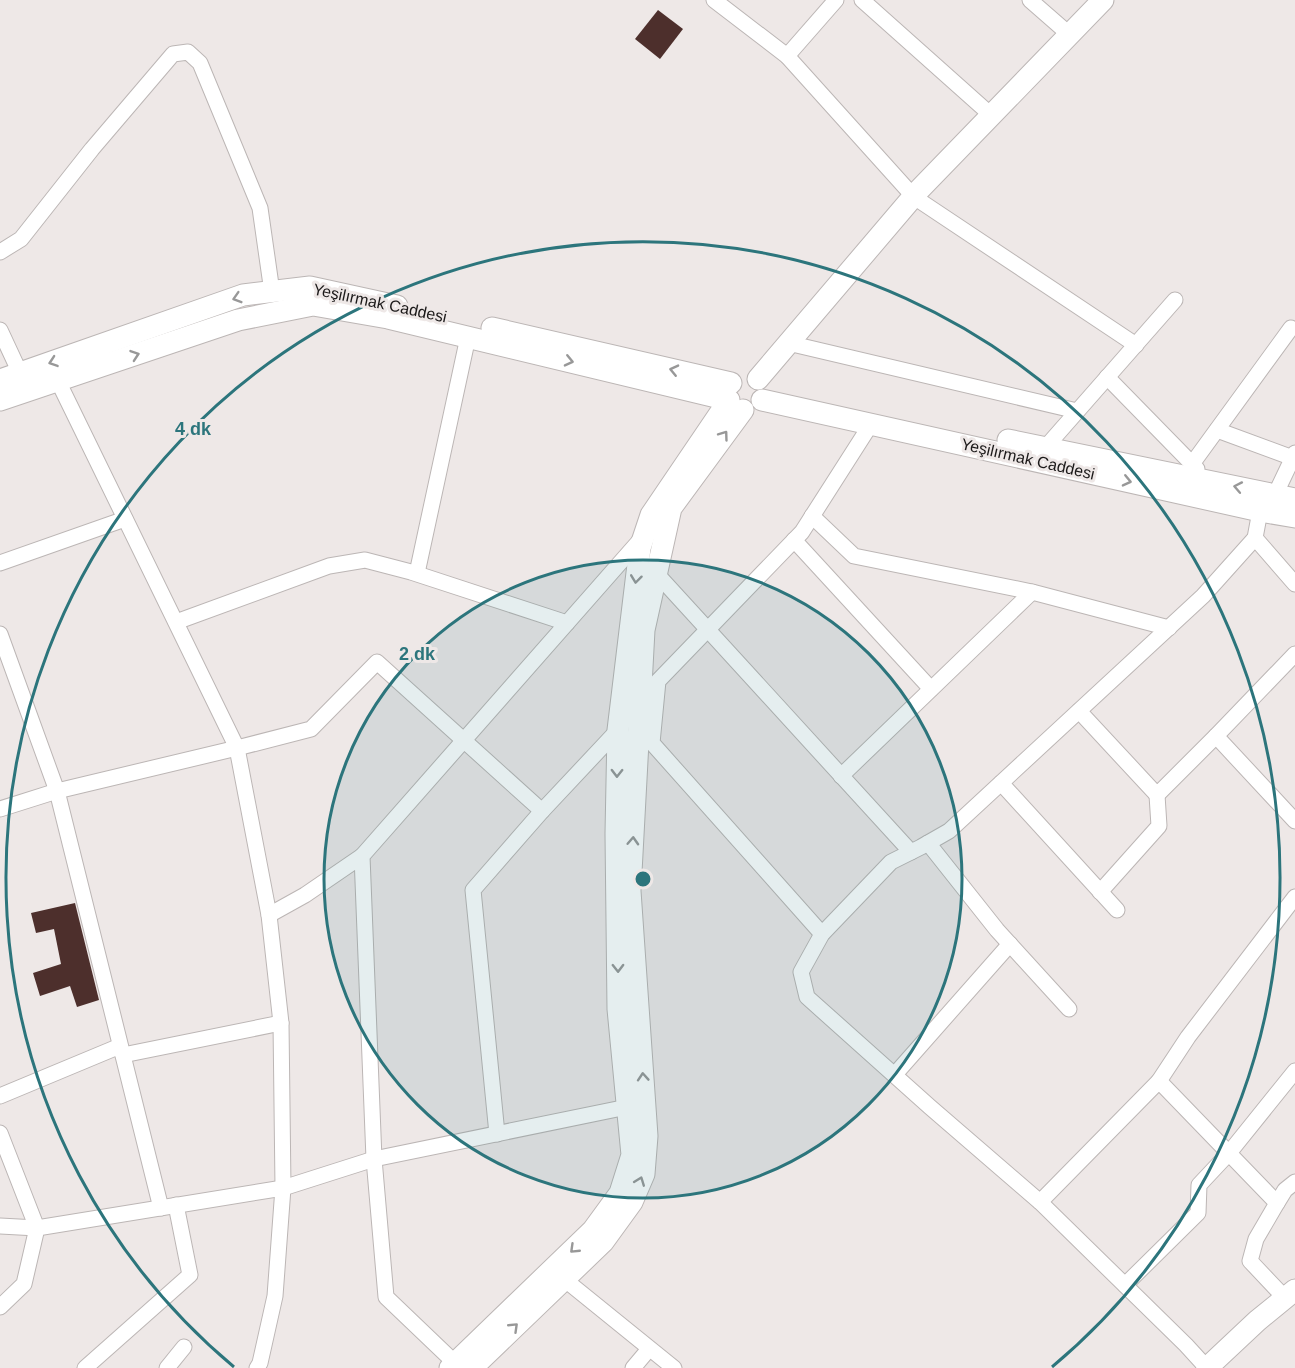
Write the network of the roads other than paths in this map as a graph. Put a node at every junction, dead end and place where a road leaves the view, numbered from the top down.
1 (714, 0) edge
2 (836, 0) edge
3 (862, 0) edge
4 (1030, 0) edge
5 (1103, 0) edge
6 (1070, 35) junction
7 (787, 57) junction
8 (991, 115) junction
9 (914, 196) junction
10 (0, 252) edge
11 (272, 291) junction
12 (1175, 300) dead end
13 (1291, 328) dead end
14 (0, 330) edge
15 (468, 337) junction
16 (788, 343) junction
17 (1136, 345) junction
18 (20, 373) junction
19 (1107, 377) junction
20 (0, 380) edge
21 (58, 381) junction
22 (761, 389) junction
23 (734, 397) junction
24 (0, 400) edge
25 (1077, 411) junction
26 (871, 424) junction
27 (1217, 430) junction
28 (1045, 448) junction
29 (1294, 456) edge
30 (1192, 464) junction
31 (1210, 482) junction
32 (1285, 497) edge
33 (1260, 511) junction
34 (812, 516) junction
35 (1295, 517) edge
36 (125, 519) junction
37 (645, 535) junction
38 (1255, 538) junction
39 (794, 540) junction
40 (0, 563) edge
41 (417, 573) junction
42 (657, 573) junction
43 (1295, 584) edge
44 (1032, 592) junction
45 (176, 622) junction
46 (567, 623) junction
47 (1169, 628) junction
48 (708, 629) junction
49 (0, 634) edge
50 (1294, 659) edge
51 (931, 689) junction
52 (1079, 711) junction
53 (618, 730) junction
54 (1216, 736) junction
55 (464, 740) junction
56 (237, 748) junction
57 (841, 776) junction
58 (1001, 783) junction
59 (57, 791) junction
60 (1157, 795) junction
61 (0, 809) edge
62 (542, 811) junction
63 (1295, 821) edge
64 (928, 843) junction
65 (911, 852) junction
66 (362, 856) junction
67 (1100, 892) junction
68 (1295, 897) edge
69 (1117, 910) dead end
70 (269, 915) junction
71 (822, 934) junction
72 (1010, 944) junction
73 (1069, 1009) dead end
74 (281, 1023) junction
75 (122, 1051) junction
76 (1295, 1071) edge
77 (897, 1072) dead end
78 (1159, 1081) junction
79 (0, 1096) edge
80 (627, 1107) junction
81 (0, 1132) edge
82 (497, 1134) junction
83 (1229, 1153) junction
84 (374, 1159) junction
85 (1295, 1182) edge
86 (283, 1188) junction
87 (1040, 1202) junction
88 (1277, 1203) junction
89 (176, 1205) junction
90 (160, 1208) junction
91 (0, 1226) edge
92 (37, 1228) junction
93 (564, 1279) junction
94 (1125, 1285) junction
95 (1290, 1294) edge
96 (0, 1307) edge
97 (184, 1347) dead end
98 (649, 1349) junction
99 (261, 1366) edge
100 (459, 1366) edge
101 (85, 1368) edge
102 (167, 1368) edge
103 (633, 1368) edge
104 (674, 1368) edge
105 (1207, 1368) edge

1 - 7 street
2 - 7 street
3 - 8 street
4 - 6 street
5 - 6 main road
6 - 8 main road
7 - 9 street
8 - 9 main road
9 - 16 main road
9 - 17 street
10 - 11 street
11 -> 18 main road, Yeşilırmak Caddesi
23 -> 11 main road, Yeşilırmak Caddesi
12 - 17 street
13 - 27 street
14 - 18 street
21 -> 15 main road, Yeşilırmak Caddesi
15 -> 23 main road, Yeşilırmak Caddesi
15 - 41 street
16 - 22 main road
16 - 25 street
17 - 19 street
18 - 20 main road, Yeşilırmak Caddesi
19 - 25 street
19 - 30 street
21 - 24 main road, Yeşilırmak Caddesi
21 - 36 street
22 - 23 main road
22 - 23 main road
22 - 26 main road, Yeşilırmak Caddesi
22 - 28 main road, Yeşilırmak Caddesi
23 - 37 main road
42 -> 23 main road
25 - 28 street
26 -> 33 main road, Yeşilırmak Caddesi
26 - 34 street
27 - 29 street
27 - 30 street
28 - 31 main road, Yeşilırmak Caddesi
29 - 32 street
30 - 31 street
32 -> 31 main road, Yeşilırmak Caddesi
33 - 35 main road, Yeşilırmak Caddesi
33 - 38 street
34 - 39 street
34 - 44 street
36 - 40 street
36 - 45 street
37 - 46 street
37 -> 53 main road
38 - 43 street
38 - 47 street
39 - 48 street
39 - 51 street
41 - 45 street
41 - 46 street
42 - 48 street
93 -> 42 main road
44 - 47 street
44 - 51 street
45 - 56 street
46 - 55 street
47 - 52 street
48 - 57 street
48 - 71 street
49 - 59 street
50 - 54 street
51 - 57 street
52 - 58 street
52 - 60 street
53 - 62 street
53 -> 80 main road
54 - 60 street
54 - 63 street
55 - 56 street
55 - 62 street
55 - 66 street
56 - 59 street
56 - 70 street
57 - 65 street
58 - 64 street
58 - 67 street
59 - 61 street
59 - 75 street
60 - 67 street
62 - 82 street
64 - 65 street
64 - 72 street
65 - 71 street
66 - 70 street
66 - 84 street
67 - 69 street
68 - 78 street
70 - 74 street
71 - 87 street
72 - 73 street
72 - 77 street
74 - 75 street
74 - 86 street
75 - 79 street
75 - 90 street
76 - 83 street
78 - 83 street
78 - 87 street
80 - 82 street
80 -> 100 main road
81 - 92 street
82 - 84 street
83 - 88 street
83 - 94 street
84 - 86 street
84 - 100 street
85 - 88 street
86 - 89 street
86 - 99 street
87 - 94 street
88 - 95 street
89 - 90 street
89 - 101 street
90 - 92 street
91 - 92 street
92 - 96 street
93 - 98 street
100 -> 93 main road
94 - 105 street
95 - 105 main road
97 - 102 street
98 - 103 street
98 - 104 street

